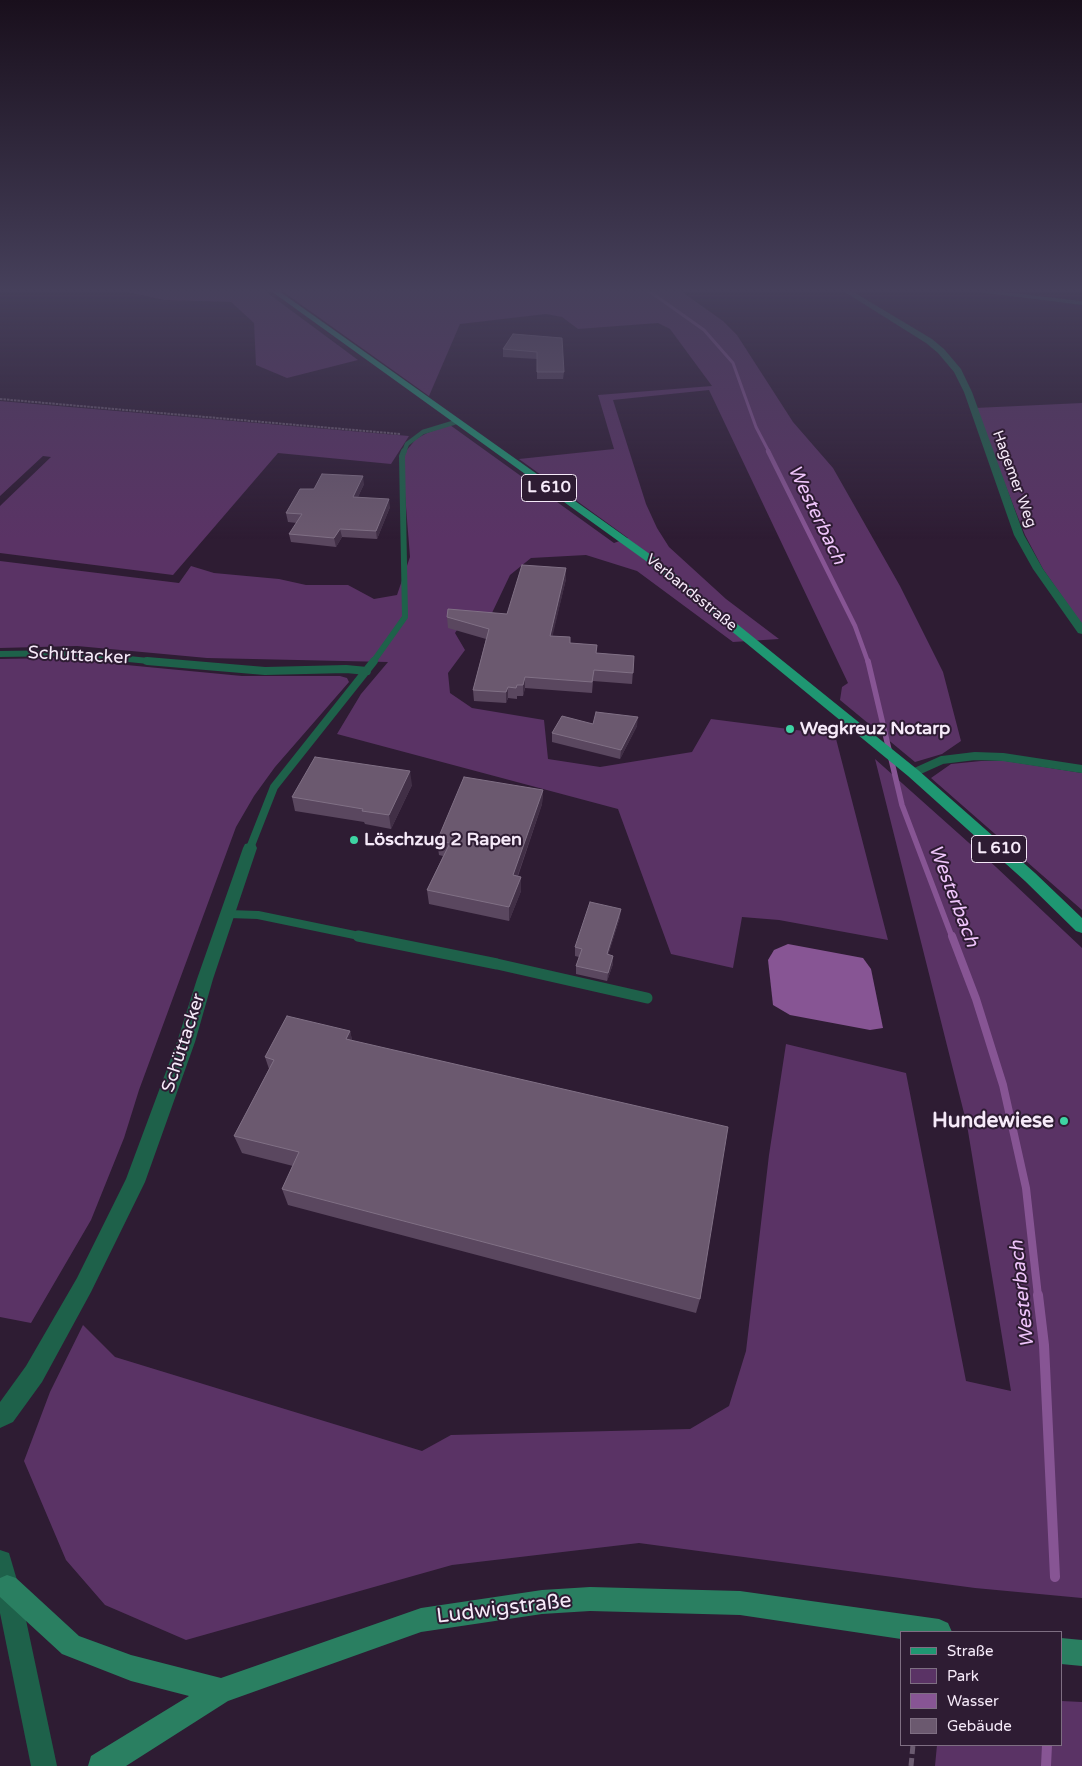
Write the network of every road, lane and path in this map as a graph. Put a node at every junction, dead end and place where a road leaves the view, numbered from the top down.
1 (388, 373) edge
2 (959, 373) edge
3 (0, 399) edge
4 (456, 422) junction
5 (418, 435) junction
6 (1082, 630) edge
7 (0, 654) edge
8 (367, 671) junction
9 (1082, 769) edge
10 (913, 773) junction
11 (250, 848) joint
12 (228, 914) junction
13 (1082, 927) edge
14 (647, 998) dead end
15 (0, 1417) edge
16 (0, 1562) edge
17 (7, 1587) junction
18 (932, 1631) edge
19 (1062, 1651) edge
20 (1082, 1653) edge
21 (221, 1691) junction
22 (913, 1746) edge
23 (44, 1766) edge
24 (101, 1766) edge
25 (911, 1766) edge

1 - 4 main road, Verbandsstraße / L 610
2 - 6 street, Hagemer Weg
3 - 5 path
4 - 5 lane
4 - 10 main road, Verbandsstraße / L 610
5 - 8 lane, Schüttacker
7 - 8 lane, Schüttacker
8 - 11 lane, Schüttacker
9 - 10 lane
10 - 13 main road, Verbandsstraße / L 610
11 - 12 street, Schüttacker
12 - 14 lane
12 - 15 street, Schüttacker
16 - 17 street
17 - 21 main road
17 - 23 street
18 - 21 main road, Ludwigstraße
19 - 20 main road
21 - 24 main road, Ludwigstraße
22 - 25 path

